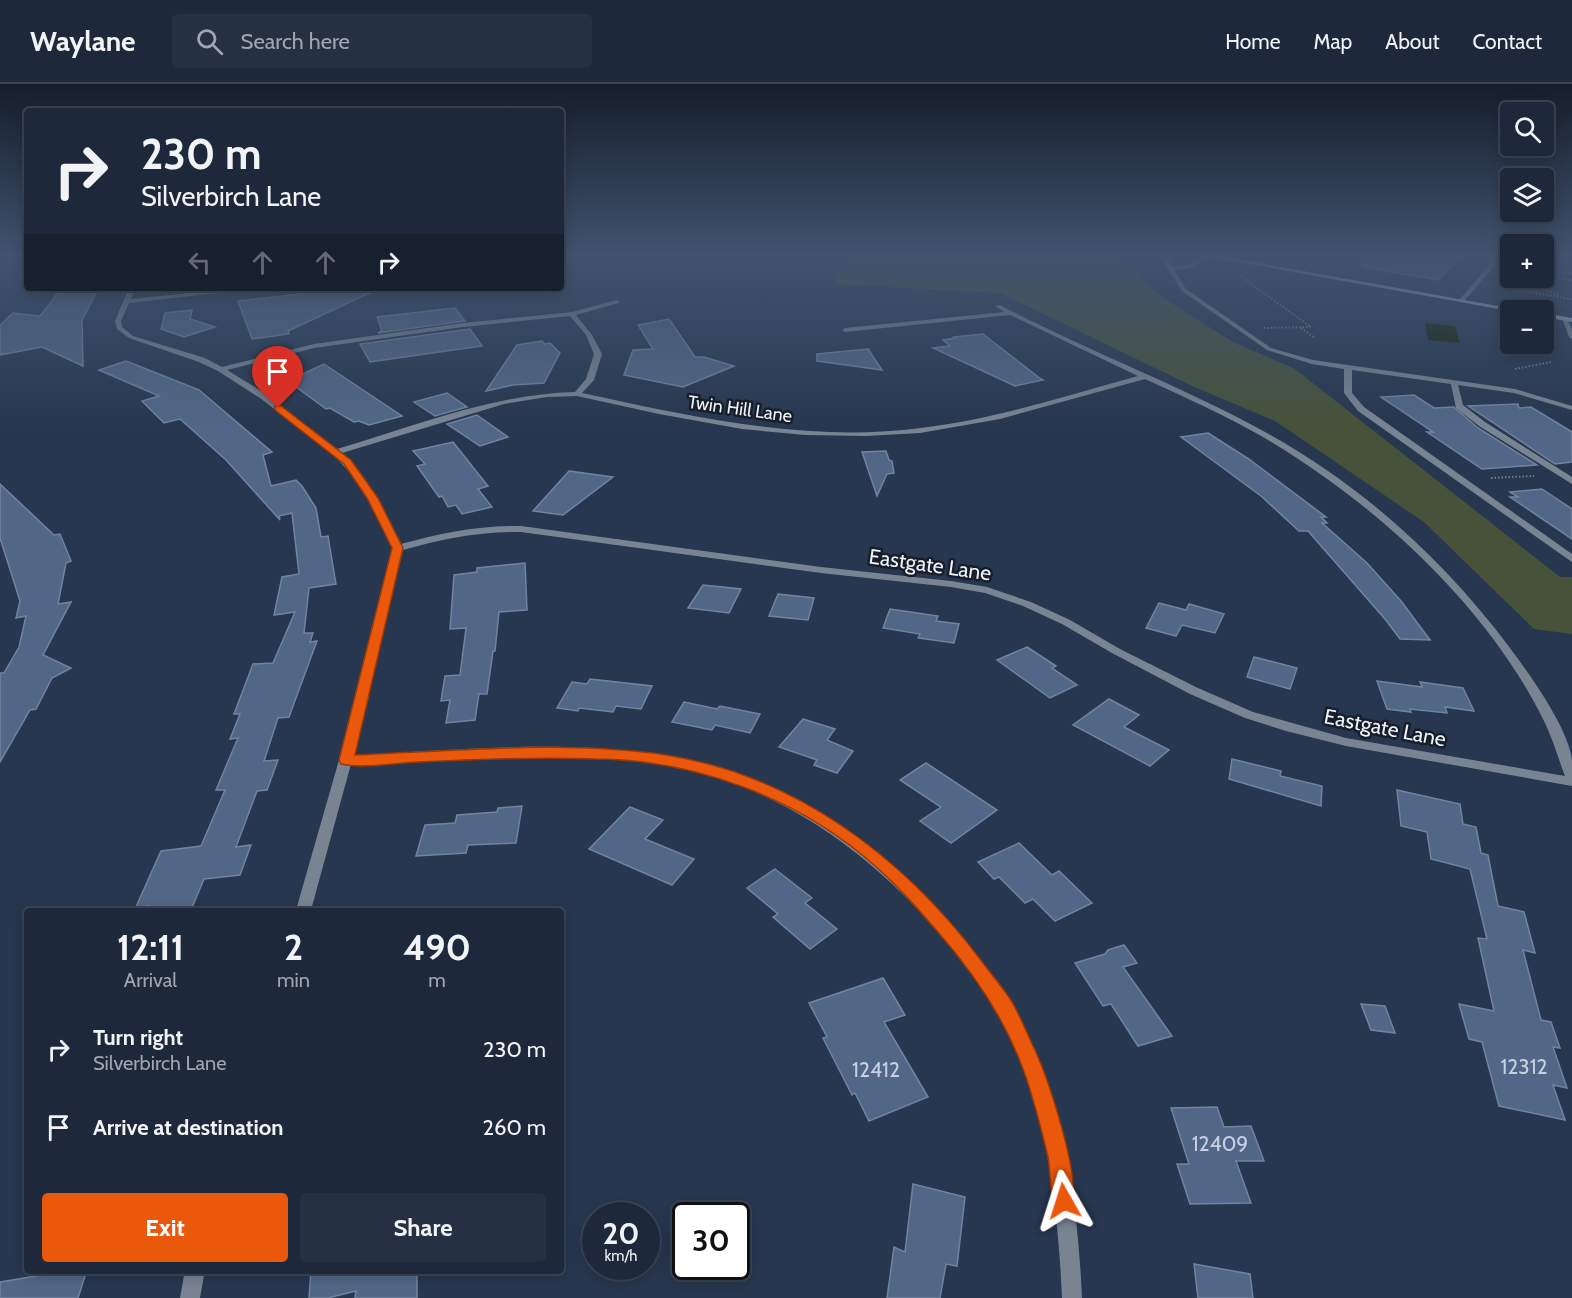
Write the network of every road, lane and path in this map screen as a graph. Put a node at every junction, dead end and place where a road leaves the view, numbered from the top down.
1 (122, 313) edge
2 (577, 313) edge
3 (1003, 313) edge
4 (1010, 313) edge
5 (1217, 313) edge
6 (1291, 313) edge
7 (572, 314) junction
8 (1554, 317) edge
9 (1564, 319) junction
10 (1572, 320) edge
11 (1299, 327) junction
12 (1260, 328) dead end
13 (845, 330) dead end
14 (1571, 334) edge
15 (1315, 338) dead end
16 (1551, 362) dead end
17 (221, 369) junction
18 (1348, 369) junction
19 (1515, 369) dead end
20 (1144, 377) junction
21 (1455, 382) junction
22 (577, 394) junction
23 (1572, 408) edge
24 (336, 452) junction
25 (1538, 476) dead end
26 (1491, 478) dead end
27 (1572, 481) edge
28 (398, 548) junction
29 (1572, 559) edge
30 (346, 760) junction
31 (1572, 777) edge
32 (1572, 782) edge
33 (304, 908) edge
34 (194, 1274) edge
35 (190, 1298) edge
36 (1072, 1298) edge

1 - 17 street
2 - 7 street
3 - 13 street
4 - 20 street
5 - 18 street
6 - 11 path
7 - 17 street
7 - 22 street
8 - 9 main road
9 - 10 main road
9 - 14 street
11 - 12 path
11 - 15 path
16 - 19 path
17 - 24 street
18 - 21 street
18 - 29 street
20 - 22 street, Twin Hill Lane
20 - 31 street
21 - 23 street
21 - 27 street
22 - 24 street, Twin Hill Lane
24 - 28 street
25 - 26 path
28 - 30 street
28 - 32 street, Eastgate Lane
30 - 33 street
30 - 36 street
34 - 35 street

